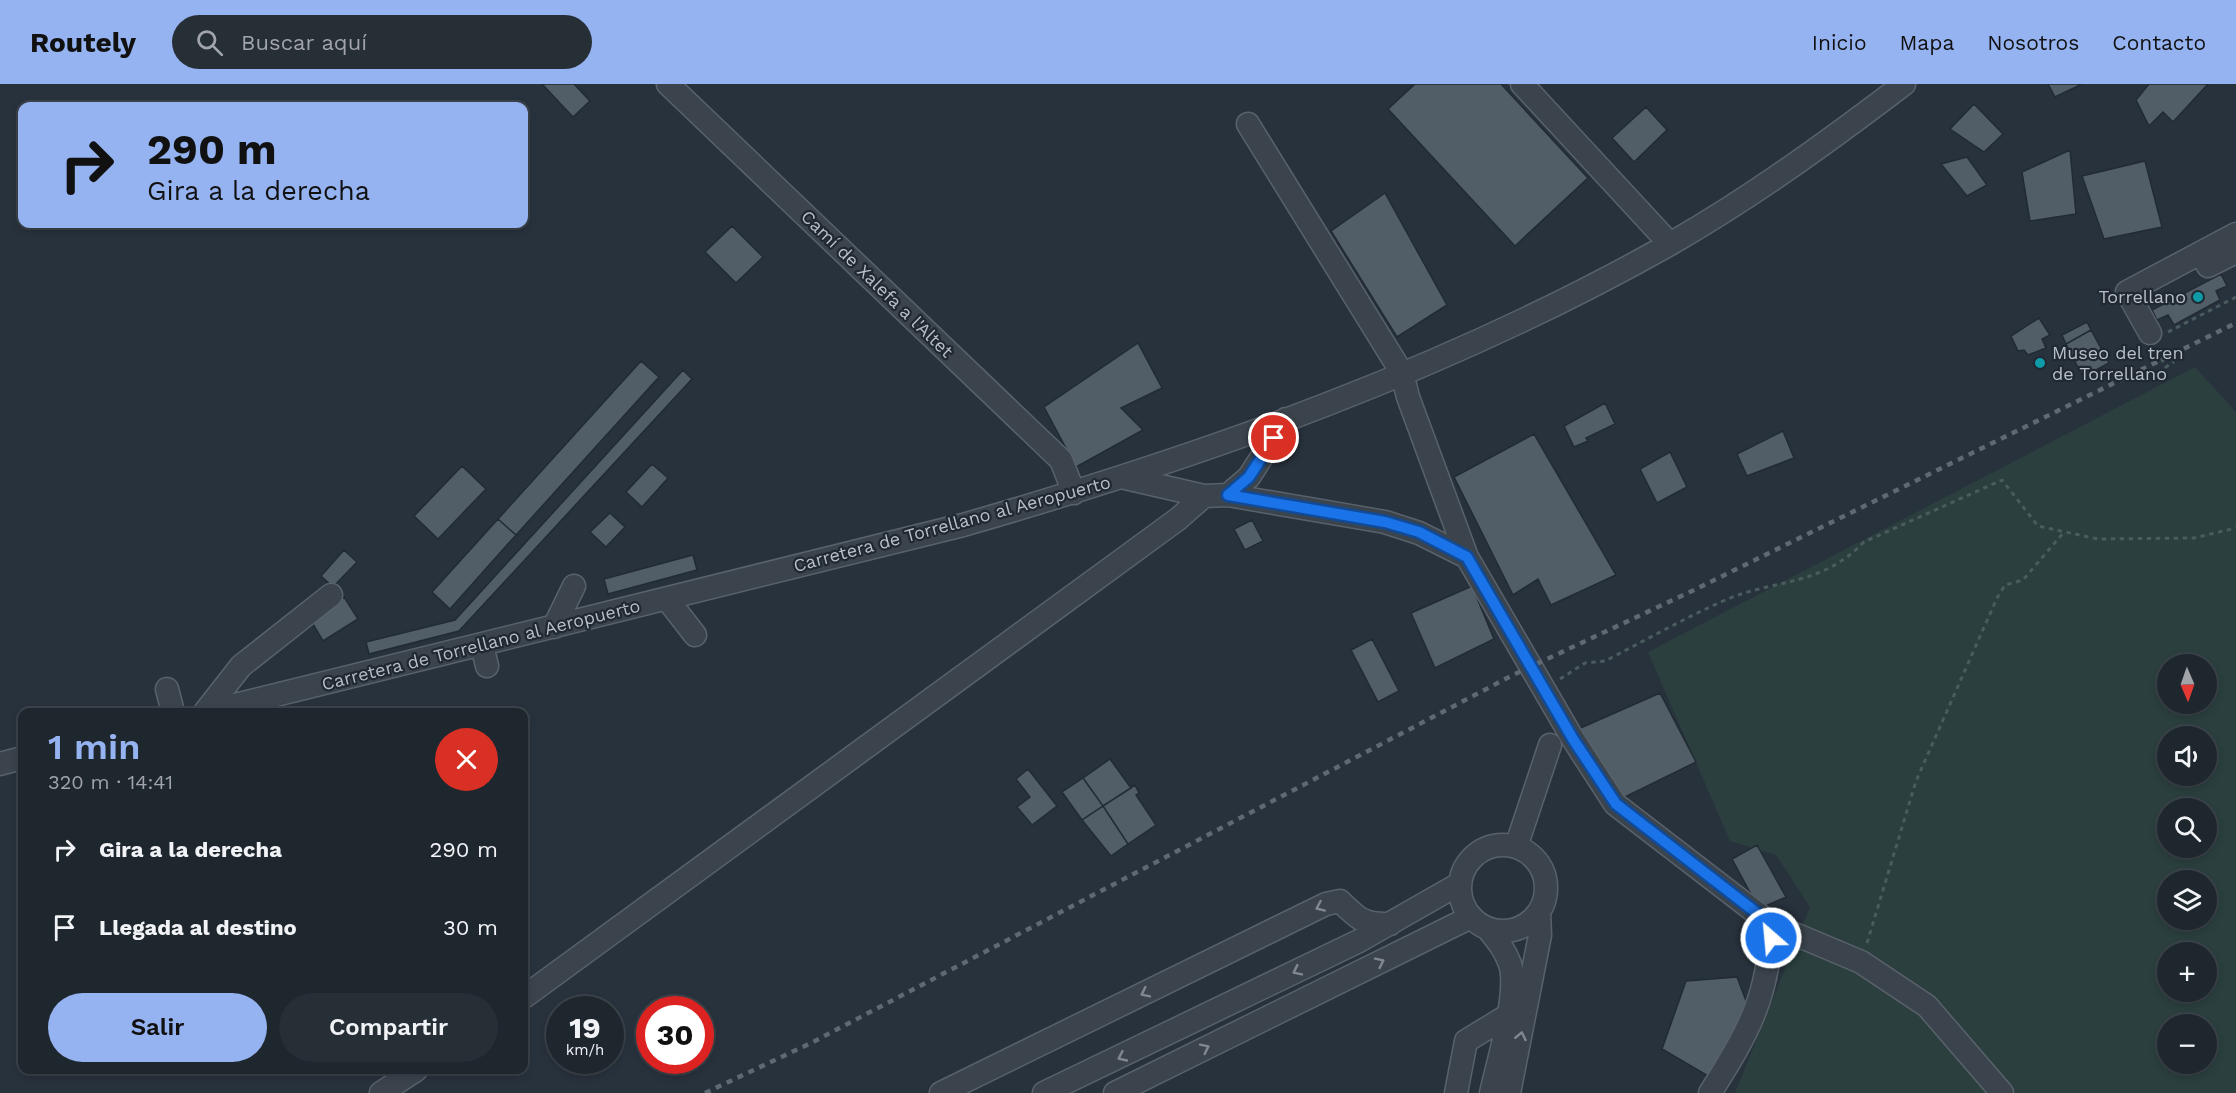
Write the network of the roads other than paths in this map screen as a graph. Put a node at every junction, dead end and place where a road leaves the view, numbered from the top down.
1 (668, 84) edge
2 (1522, 84) edge
3 (1904, 84) edge
4 (1248, 124) dead end
5 (2236, 234) edge
6 (1670, 244) junction
7 (2236, 252) edge
8 (2201, 253) junction
9 (2152, 336) road end
10 (1402, 373) junction
11 (1286, 419) junction
12 (1121, 477) junction
13 (1074, 493) junction
14 (1228, 495) junction
15 (1204, 496) junction
16 (1467, 557) junction
17 (574, 586) dead end
18 (331, 595) dead end
19 (667, 599) junction
20 (554, 627) junction
21 (695, 635) dead end
22 (168, 689) dead end
23 (172, 708) edge
24 (209, 708) edge
25 (226, 708) edge
26 (1550, 745) dead end
27 (18, 759) edge
28 (0, 764) edge
29 (1516, 847) junction
30 (1459, 884) junction
31 (1539, 912) junction
32 (1479, 923) junction
33 (1390, 924) junction
34 (1771, 924) junction
35 (531, 994) edge
36 (1507, 1016) junction
37 (410, 1074) edge
38 (381, 1093) edge
39 (941, 1093) edge
40 (1044, 1093) edge
41 (1115, 1093) edge
42 (1456, 1093) edge
43 (1491, 1093) edge
44 (1509, 1093) edge
45 (1710, 1093) edge
46 (2002, 1093) edge

1 - 13 street, Camí de Xalefa a l'Altet
2 - 6 street
3 - 6 street, Carretera de Torrellano al Aeropuerto
4 - 10 street
5 - 8 street
6 - 10 street, Carretera de Torrellano al Aeropuerto
7 - 8 street
8 - 9 street
10 - 11 street, Carretera de Torrellano al Aeropuerto
10 - 16 street
11 - 12 street, Carretera de Torrellano al Aeropuerto
11 - 14 street
12 - 13 street, Carretera de Torrellano al Aeropuerto
12 - 15 street
13 - 19 street, Carretera de Torrellano al Aeropuerto
14 - 15 street
14 - 16 street
15 - 35 street
16 - 34 street
17 - 20 street
18 - 24 street
19 - 20 street, Carretera de Torrellano al Aeropuerto
19 - 21 street
20 - 25 street, Carretera de Torrellano al Aeropuerto
22 - 23 street
26 - 29 street
27 - 28 street
29 - 30 street
29 - 31 street
30 - 32 street
30 - 33 street
31 - 32 street
44 -> 31 street
32 - 36 street
41 -> 32 street
33 -> 39 street
33 -> 40 street
34 - 45 street
34 - 46 street
36 - 42 street
36 - 43 street
37 - 38 street

